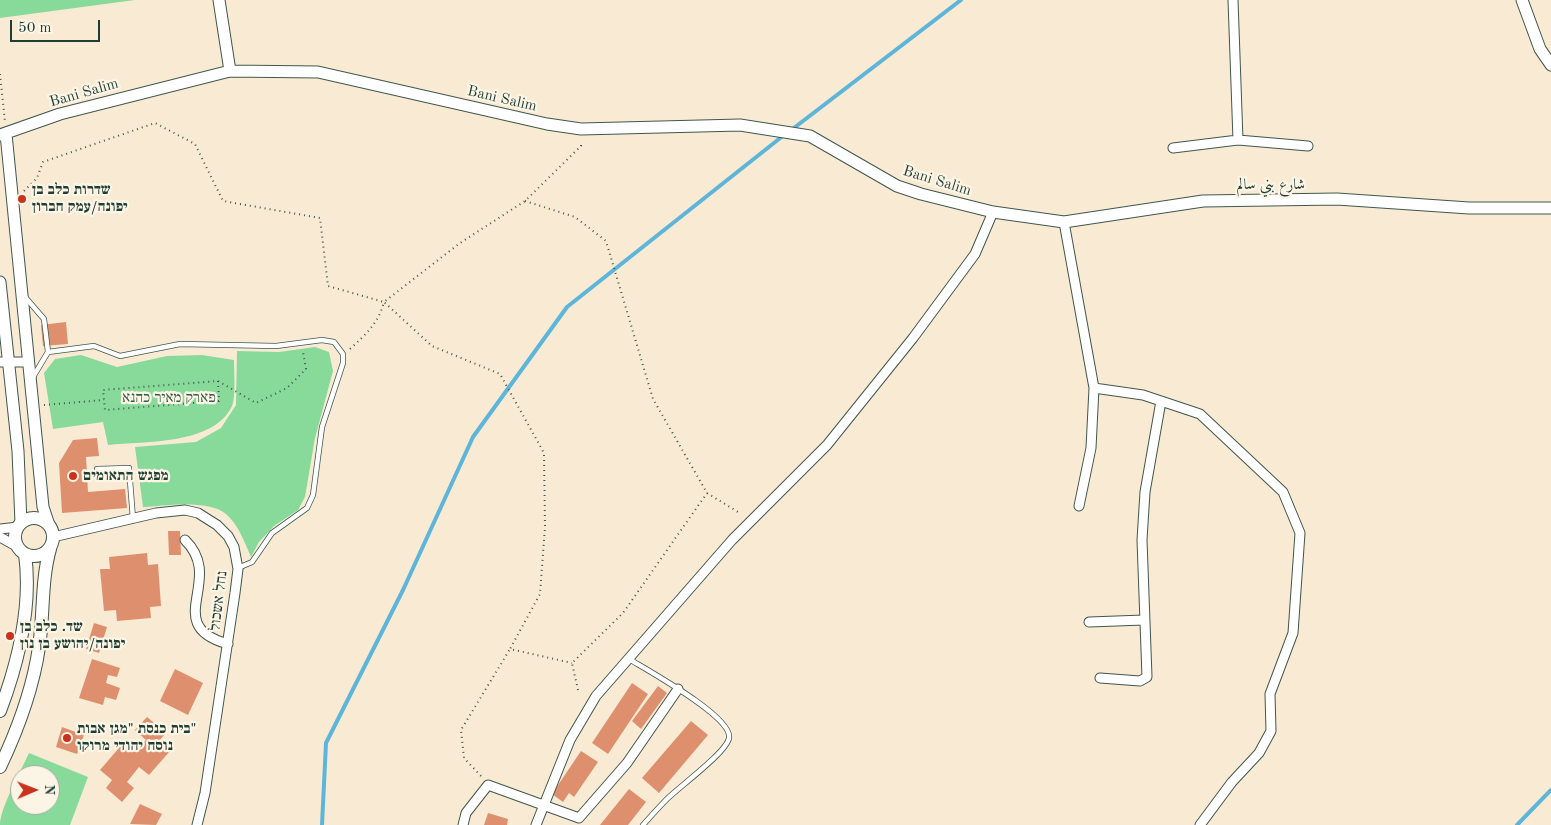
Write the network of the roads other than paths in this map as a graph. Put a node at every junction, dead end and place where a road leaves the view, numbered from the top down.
1 (219, 0) edge
2 (1233, 0) edge
3 (1522, 0) edge
4 (1551, 65) edge
5 (230, 71) junction
6 (3, 135) edge
7 (1238, 140) junction
8 (1308, 146) dead end
9 (1174, 148) dead end
10 (1551, 208) edge
11 (993, 212) junction
12 (1064, 222) junction
13 (0, 282) edge
14 (21, 293) junction
15 (48, 352) junction
16 (4, 362) edge
17 (29, 362) junction
18 (31, 381) junction
19 (1094, 388) junction
20 (1161, 401) junction
21 (97, 469) dead end
22 (1079, 506) dead end
23 (133, 519) junction
24 (19, 525) junction
25 (49, 525) junction
26 (0, 530) edge
27 (0, 537) edge
28 (185, 540) dead end
29 (51, 543) junction
30 (21, 551) junction
31 (238, 569) junction
32 (1144, 620) junction
33 (1089, 622) dead end
34 (228, 644) junction
35 (629, 659) junction
36 (1100, 678) dead end
37 (678, 689) junction
38 (0, 711) edge
39 (0, 767) edge
40 (544, 805) junction
41 (539, 824) edge
42 (197, 825) edge
43 (463, 825) edge
44 (643, 825) edge
45 (1200, 825) edge

1 - 5 street
2 - 7 street
3 - 4 street
5 - 6 street, Bani Salim
5 - 11 street, Bani Salim
6 - 14 street
7 - 8 street
7 - 9 street
10 - 12 street, شارع بني سالم
11 - 12 street, شارع بني سالم
11 - 35 street
12 - 19 street
13 - 16 street
14 - 15 lane
14 - 17 street
15 - 18 lane
15 - 31 lane
16 - 17 street
16 - 24 street
17 - 18 street
18 - 25 street
19 - 20 street
19 - 22 street
20 - 32 street
20 - 45 street
21 - 23 lane
23 - 29 street, נחל אשכול
23 - 31 street, נחל אשכול
24 - 25 main road
24 - 26 street
24 - 30 main road
25 - 29 main road
27 - 30 street
28 - 34 street
29 - 30 main road
29 - 39 main road
30 - 38 main road
31 - 34 street, נחל אשכול
32 - 33 street
32 - 36 street
34 - 42 street, נחל אשכול
35 - 37 lane
35 - 40 street
37 - 40 street
37 - 44 lane
40 - 41 street
40 - 43 street

